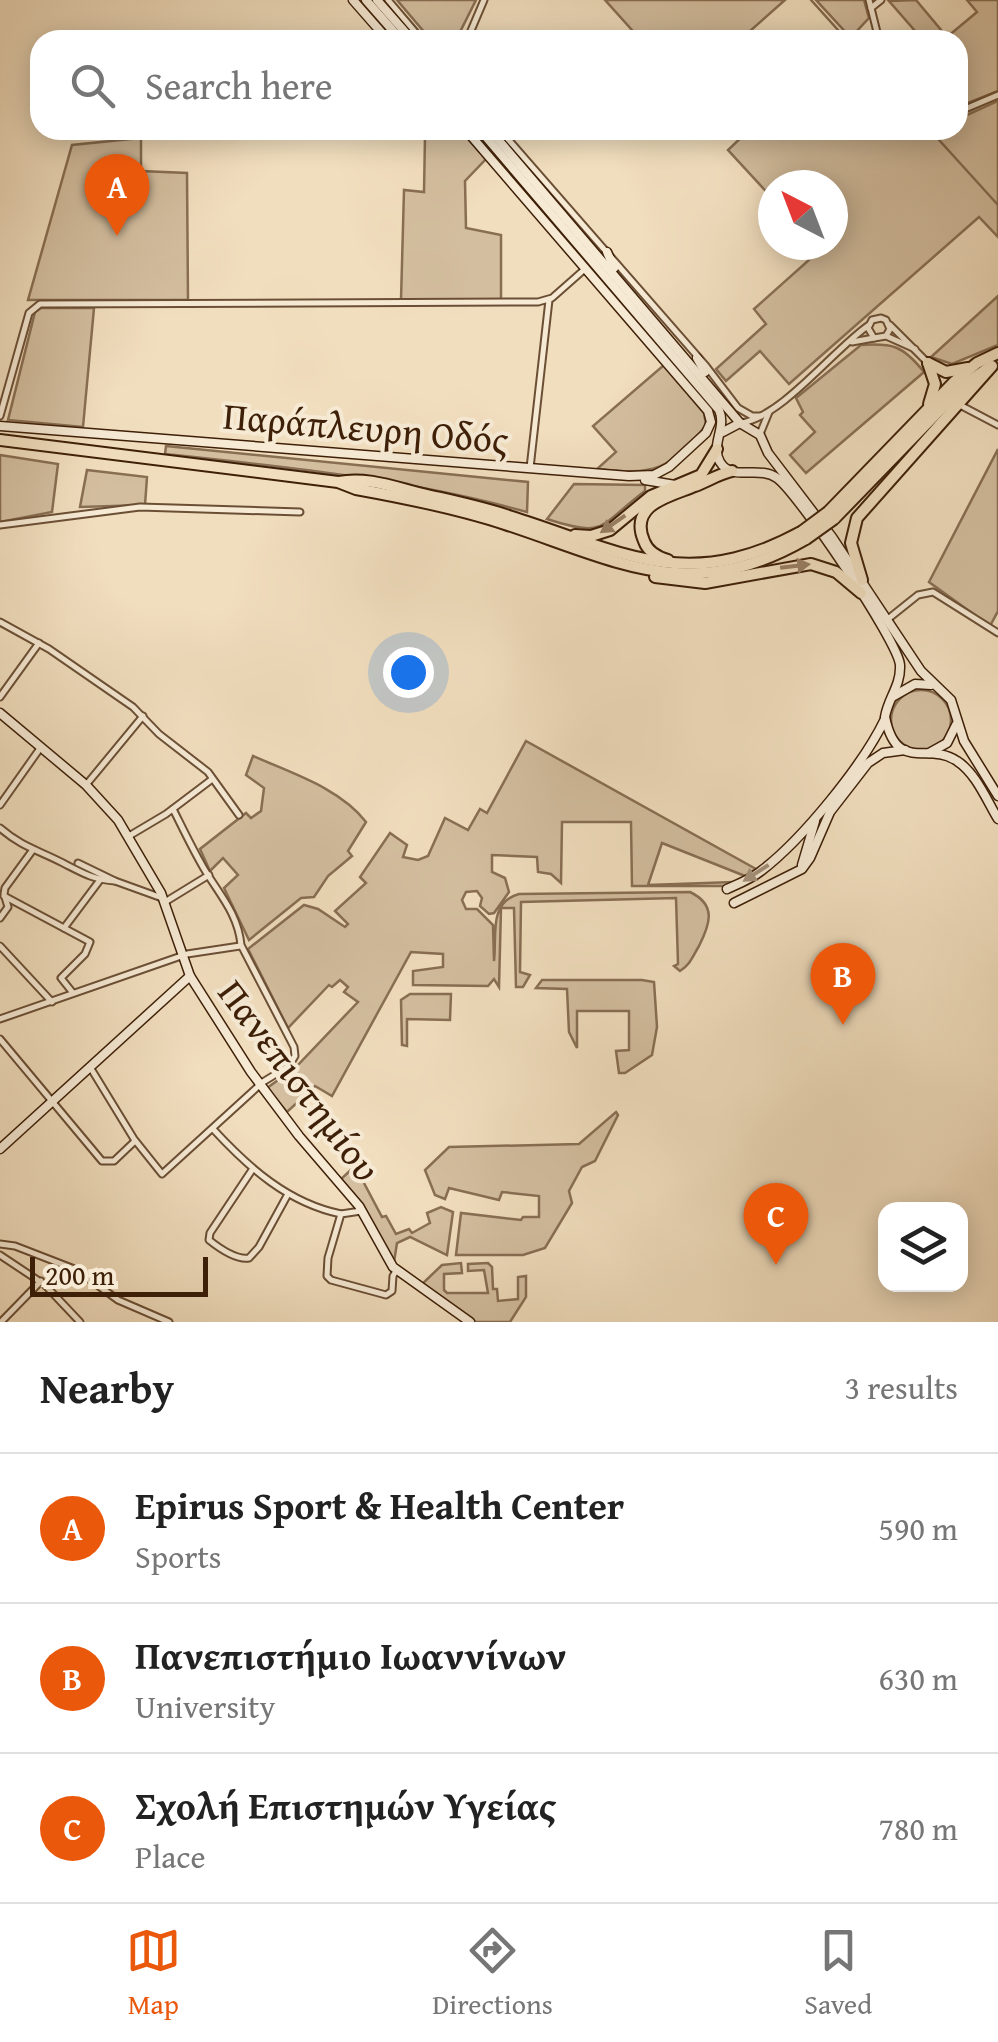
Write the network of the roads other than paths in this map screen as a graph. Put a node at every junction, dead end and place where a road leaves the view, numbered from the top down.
1 (353, 0) edge
2 (366, 0) edge
3 (377, 0) edge
4 (388, 0) edge
5 (484, 0) edge
6 (868, 0) edge
7 (881, 0) edge
8 (871, 8) junction
9 (379, 30) edge
10 (392, 30) edge
11 (403, 30) edge
12 (414, 30) edge
13 (471, 30) edge
14 (876, 30) edge
15 (998, 95) edge
16 (968, 108) edge
17 (475, 140) edge
18 (484, 140) edge
19 (486, 140) edge
20 (499, 140) edge
21 (509, 140) edge
22 (497, 166) junction
23 (607, 252) junction
24 (586, 268) junction
25 (599, 268) junction
26 (617, 277) junction
27 (548, 300) junction
28 (888, 323) junction
29 (869, 325) junction
30 (886, 336) junction
31 (874, 338) junction
32 (850, 343) junction
33 (914, 349) junction
34 (998, 353) edge
35 (697, 358) junction
36 (928, 363) junction
37 (995, 364) edge
38 (974, 366) junction
39 (707, 381) junction
40 (958, 404) junction
41 (774, 406) junction
42 (923, 414) junction
43 (0, 416) edge
44 (760, 416) junction
45 (740, 423) junction
46 (998, 425) edge
47 (0, 426) edge
48 (721, 434) junction
49 (760, 435) junction
50 (0, 440) edge
51 (764, 446) junction
52 (717, 449) junction
53 (530, 468) junction
54 (752, 471) junction
55 (732, 472) junction
56 (634, 476) junction
57 (338, 482) junction
58 (675, 485) junction
59 (300, 512) dead end
60 (831, 515) junction
61 (0, 525) edge
62 (550, 531) junction
63 (803, 535) junction
64 (683, 564) junction
65 (631, 568) junction
66 (862, 580) junction
67 (861, 593) junction
68 (888, 619) junction
69 (0, 622) edge
70 (998, 634) edge
71 (39, 643) junction
72 (933, 686) junction
73 (894, 696) junction
74 (0, 697) edge
75 (0, 714) edge
76 (142, 716) junction
77 (885, 719) junction
78 (957, 721) junction
79 (40, 747) junction
80 (905, 750) junction
81 (924, 755) junction
82 (211, 780) junction
83 (86, 785) junction
84 (998, 796) edge
85 (0, 805) edge
86 (173, 809) junction
87 (818, 813) junction
88 (238, 815) dead end
89 (998, 819) edge
90 (0, 828) edge
91 (129, 836) junction
92 (32, 852) junction
93 (783, 852) junction
94 (78, 862) dead end
95 (802, 869) junction
96 (209, 875) junction
97 (100, 880) junction
98 (115, 881) junction
99 (727, 890) dead end
100 (4, 896) junction
101 (164, 900) junction
102 (734, 902) dead end
103 (0, 918) edge
104 (64, 928) junction
105 (242, 945) junction
106 (0, 946) edge
107 (182, 956) junction
108 (190, 976) junction
109 (73, 993) junction
110 (52, 1002) junction
111 (0, 1019) edge
112 (0, 1039) edge
113 (90, 1067) junction
114 (260, 1084) junction
115 (52, 1102) junction
116 (213, 1128) junction
117 (135, 1141) junction
118 (0, 1149) edge
119 (252, 1170) junction
120 (288, 1194) junction
121 (362, 1211) junction
122 (341, 1214) junction
123 (0, 1244) edge
124 (0, 1255) edge
125 (396, 1271) junction
126 (41, 1281) junction
127 (1, 1322) edge
128 (80, 1322) edge
129 (169, 1322) edge
130 (470, 1322) edge

1 - 9 street
2 - 10 street
3 - 11 street
4 - 12 street
5 - 13 street
6 - 8 street
7 - 8 street
8 - 14 street
15 - 16 street
17 - 22 street
18 - 22 street
19 - 25 street
20 - 26 street
21 - 23 street
22 - 24 street
23 - 26 street
23 - 35 street
24 - 25 street
24 - 27 street
24 - 56 street, Παράπλευρη Οδός
25 - 48 street
26 - 39 street
27 - 43 street
27 - 53 street
28 - 29 street
28 - 30 street
28 - 33 street
29 - 31 street
29 - 32 street
30 - 31 street
30 - 33 street
31 - 32 street
32 - 41 street
33 - 36 street
34 - 38 highway
35 - 39 street
35 - 44 street
36 - 38 highway
36 - 42 highway
37 - 40 highway
37 - 60 highway
38 - 42 highway
39 - 45 street
40 - 46 street
40 - 66 highway
41 - 44 street
41 - 49 street
42 - 60 highway
44 - 45 street
45 - 48 street
45 - 49 street
47 - 53 street, Παράπλευρη Οδός
48 - 52 street
49 - 51 street
50 - 57 highway
51 - 54 street
51 - 66 street
52 - 55 street
52 - 58 highway
53 - 56 street, Παράπλευρη Οδός
54 - 55 street
54 - 67 street
55 - 64 highway
56 - 58 street
57 - 62 highway
57 - 65 highway
58 -> 62 highway
59 - 61 street
60 - 63 highway, bridge
62 - 64 highway
63 - 64 highway
63 - 65 highway
65 -> 67 highway
66 - 68 street
67 - 73 street
68 - 70 street
68 - 72 street
69 - 71 street
71 - 74 street
71 - 76 street
72 - 73 street
72 - 78 street
73 - 77 street
75 - 79 street, Πανεπιστημίου
76 - 82 street
76 - 83 street
77 - 80 street
77 - 87 street
78 - 81 street
78 - 84 street
79 - 83 street, Πανεπιστημίου
79 - 85 street
80 - 81 street
80 - 95 street
81 - 89 street
82 - 86 street
82 - 88 street
83 - 91 street, Πανεπιστημίου
86 - 91 street
86 - 96 street
87 - 93 street
87 - 95 street
90 - 92 street
91 - 101 street, Πανεπιστημίου
92 - 97 street
92 - 100 street
93 - 95 street
93 -> 99 street
94 - 98 street
95 - 102 street
96 - 101 street
96 - 105 street
97 - 98 street
97 - 104 street
98 - 101 street
100 - 103 street
100 - 104 street
101 - 107 street, Πανεπιστημίου
104 - 109 street
105 - 107 street
105 - 114 street
106 - 110 street
107 - 108 street, Πανεπιστημίου
107 - 109 street
108 - 113 street
108 - 114 street, Πανεπιστημίου
109 - 110 street
110 - 111 street
112 - 115 street
113 - 115 street
113 - 117 street
114 - 116 street
114 - 121 street, Πανεπιστημίου
115 - 117 street
115 - 118 street
116 - 117 street
116 - 119 street
119 - 120 street
119 - 120 street
120 - 122 street
121 - 122 street
121 - 125 street, Πανεπιστημίου
122 - 125 street
123 - 129 street
124 - 126 street
125 - 130 street, Πανεπιστημίου
126 - 127 street
126 - 128 street

